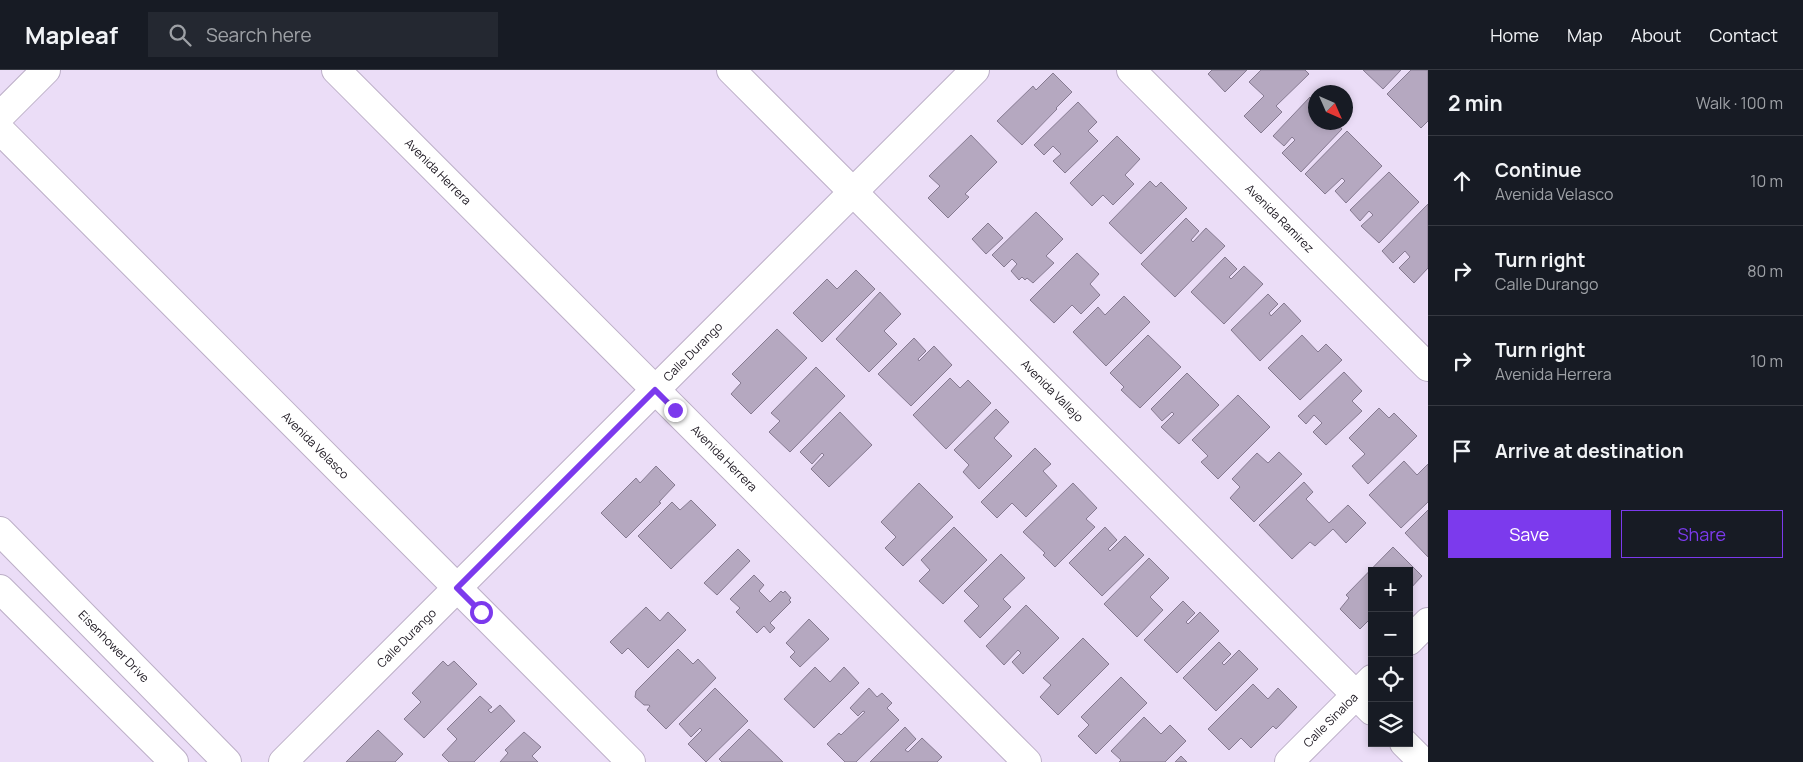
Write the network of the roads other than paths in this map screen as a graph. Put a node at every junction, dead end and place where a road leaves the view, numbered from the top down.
1 (46, 70) edge
2 (336, 70) edge
3 (732, 70) edge
4 (975, 70) edge
5 (1131, 70) edge
6 (0, 116) edge
7 (0, 130) edge
8 (853, 192) junction
9 (1428, 367) edge
10 (655, 390) junction
11 (0, 531) edge
12 (457, 588) junction
13 (0, 589) edge
14 (1428, 622) edge
15 (1413, 637) edge
16 (1366, 695) edge
17 (1408, 747) edge
18 (174, 762) edge
19 (227, 762) edge
20 (283, 762) edge
21 (631, 762) edge
22 (1028, 762) edge
23 (1289, 762) edge
24 (1423, 762) edge

1 - 6 street
2 - 10 street, Avenida Herrera
3 - 8 street, Avenida Vallejo
4 - 8 street, Calle Durango
5 - 9 street, Avenida Ramirez
7 - 12 street, Avenida Velasco
8 - 10 street, Calle Durango
8 - 16 street, Avenida Vallejo
10 - 12 street, Calle Durango
10 - 22 street, Avenida Herrera
11 - 19 street, Eisenhower Drive
12 - 20 street, Calle Durango
12 - 21 street, Avenida Velasco
13 - 18 street
14 - 15 street
16 - 23 street, Calle Sinaloa
17 - 24 street

